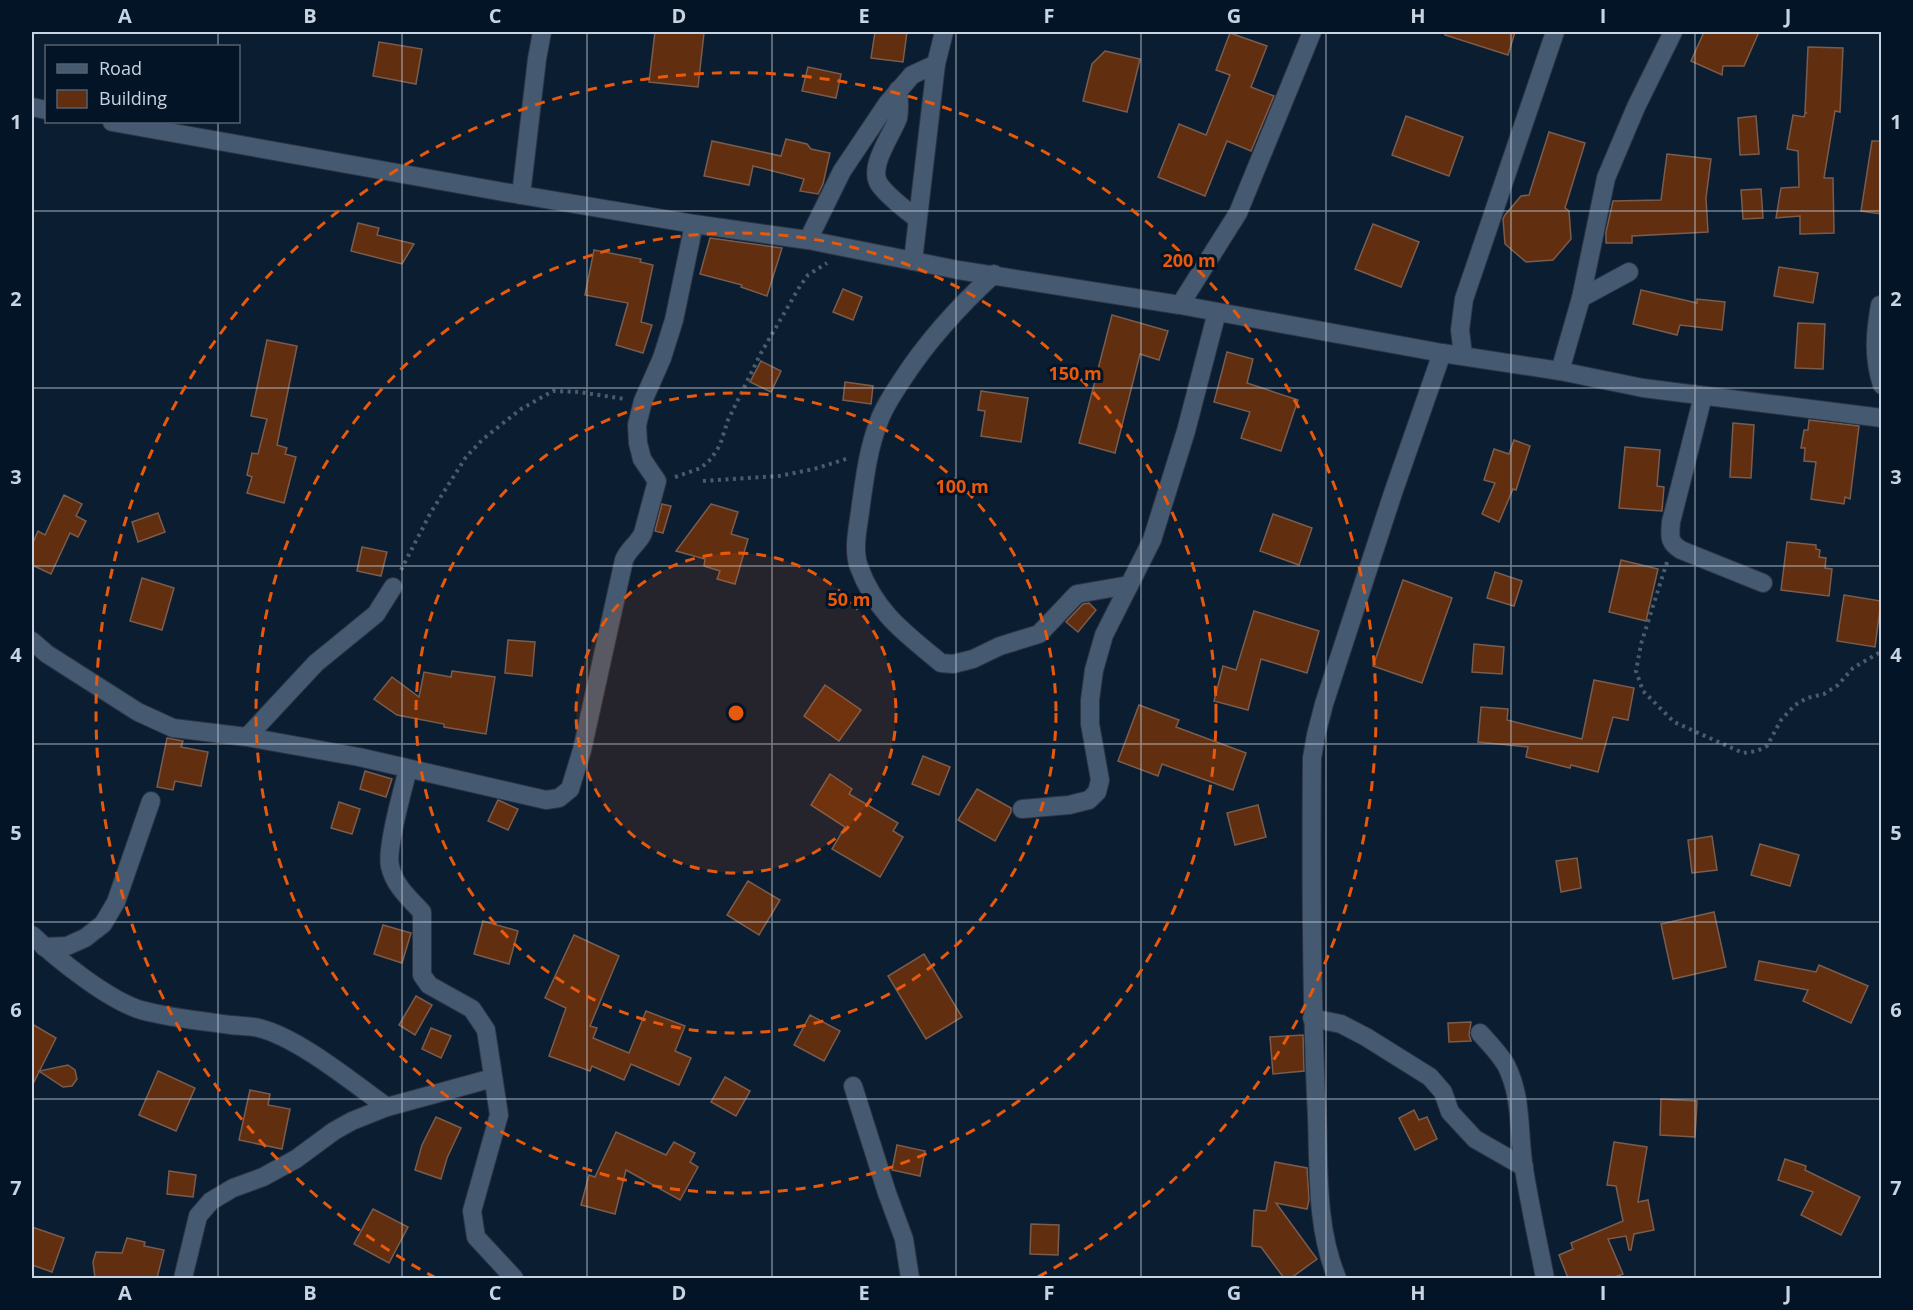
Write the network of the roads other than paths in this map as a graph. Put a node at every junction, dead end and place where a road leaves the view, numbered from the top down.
1 (542, 32) edge
2 (944, 32) edge
3 (1312, 32) edge
4 (1555, 32) edge
5 (1673, 32) edge
6 (936, 64) junction
7 (898, 90) junction
8 (118, 123) edge
9 (520, 195) junction
10 (917, 219) junction
11 (694, 224) junction
12 (808, 240) junction
13 (913, 261) junction
14 (1629, 272) dead end
15 (994, 274) junction
16 (1581, 297) junction
17 (1180, 305) junction
18 (1880, 305) dead end
19 (1217, 312) junction
20 (1442, 352) junction
21 (1463, 355) junction
22 (1560, 371) junction
23 (1881, 385) edge
24 (1644, 388) junction
25 (1881, 418) edge
26 (1763, 583) dead end
27 (1129, 585) junction
28 (393, 587) road end
29 (32, 640) edge
30 (247, 737) junction
31 (408, 769) junction
32 (151, 801) dead end
33 (1023, 809) dead end
34 (38, 941) edge
35 (1312, 1018) junction
36 (1480, 1033) dead end
37 (493, 1078) junction
38 (853, 1086) dead end
39 (387, 1107) junction
40 (1524, 1167) junction
41 (183, 1278) edge
42 (514, 1278) edge
43 (910, 1278) edge
44 (1336, 1278) edge
45 (1545, 1278) edge

1 - 9 street
2 - 6 street
3 - 17 street
4 - 21 street
5 - 16 street
6 - 7 street
6 - 10 street
7 - 10 street
7 - 12 street
8 - 9 street
9 - 11 street
10 - 13 street
11 - 12 street
11 - 31 street
12 - 13 street
13 - 15 street
14 - 16 street
15 - 17 street
15 - 27 street
16 - 22 street
17 - 19 street
18 - 23 street
19 - 20 street
19 - 27 street
20 - 21 street
20 - 35 street
21 - 22 street
22 - 24 street
24 - 25 street
24 - 26 street
27 - 33 street
28 - 30 street
29 - 30 street
30 - 31 street
31 - 37 street
32 - 34 street
34 - 39 street
35 - 40 street
35 - 44 street
36 - 40 street
37 - 39 street
37 - 42 street
38 - 43 street
39 - 41 street
40 - 45 street

